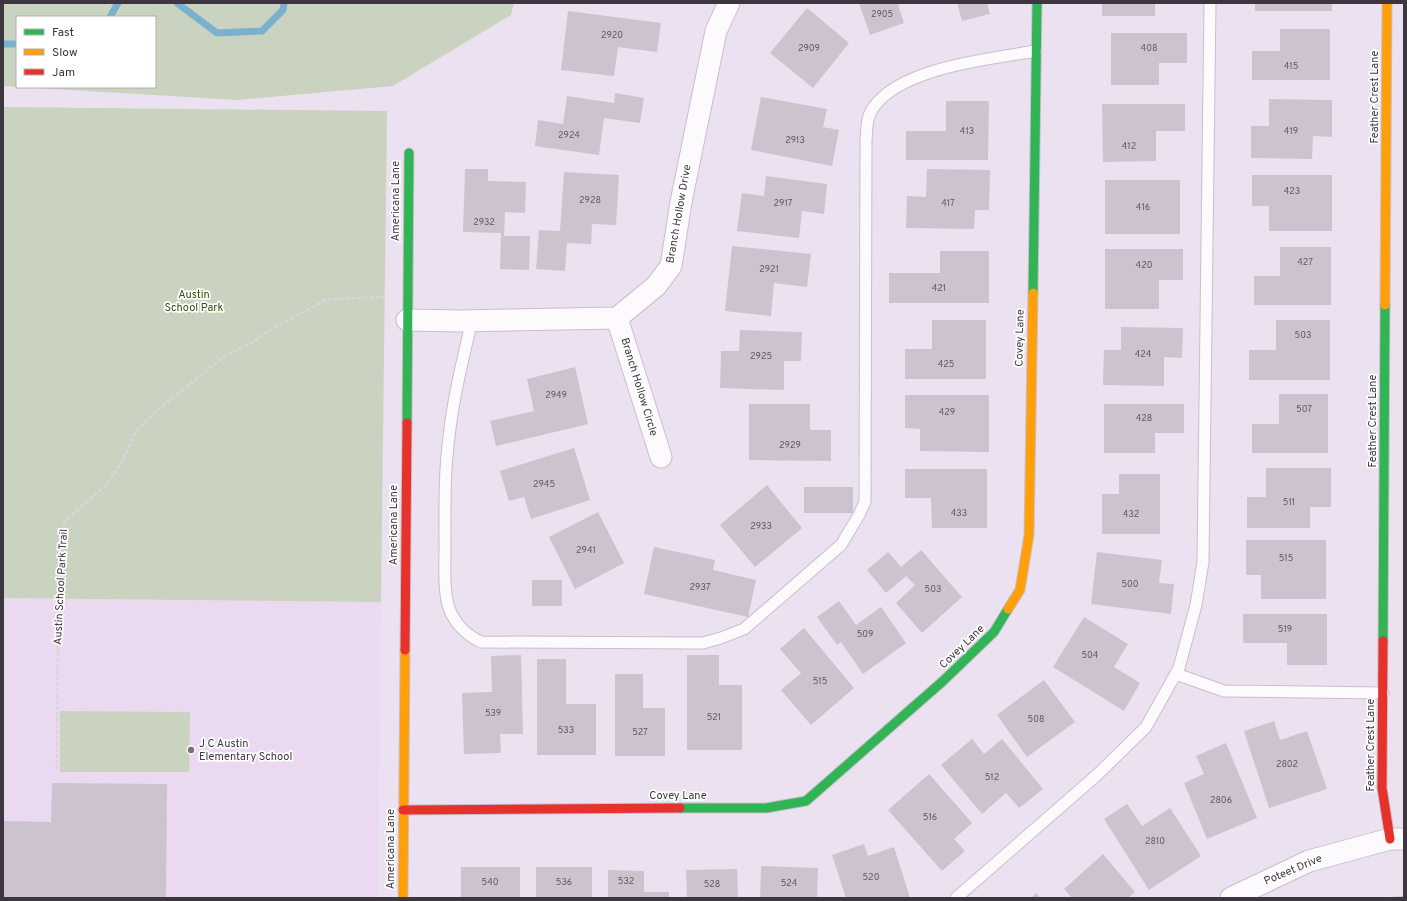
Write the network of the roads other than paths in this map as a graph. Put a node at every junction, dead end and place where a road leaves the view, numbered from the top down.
1 (728, 3) edge
2 (1037, 3) edge
3 (1210, 3) edge
4 (1388, 3) edge
5 (1036, 52) junction
6 (409, 153) dead end
7 (617, 318) junction
8 (407, 320) junction
9 (472, 320) junction
10 (661, 457) dead end
11 (1176, 674) junction
12 (1383, 693) junction
13 (403, 810) junction
14 (1397, 839) edge
15 (403, 898) edge
16 (956, 898) edge
17 (1231, 898) edge

1 - 7 street, Branch Hollow Drive
2 - 5 street, Covey Lane
3 - 11 lane
4 - 12 street, Feather Crest Lane
5 - 9 lane
5 - 13 street, Covey Lane
6 - 8 street, Americana Lane
7 - 9 street
7 - 10 street, Branch Hollow Circle
8 - 9 street
8 - 13 street, Americana Lane
11 - 12 lane
11 - 16 lane
12 - 14 street, Feather Crest Lane
13 - 15 street, Americana Lane
14 - 17 street, Poteet Drive

